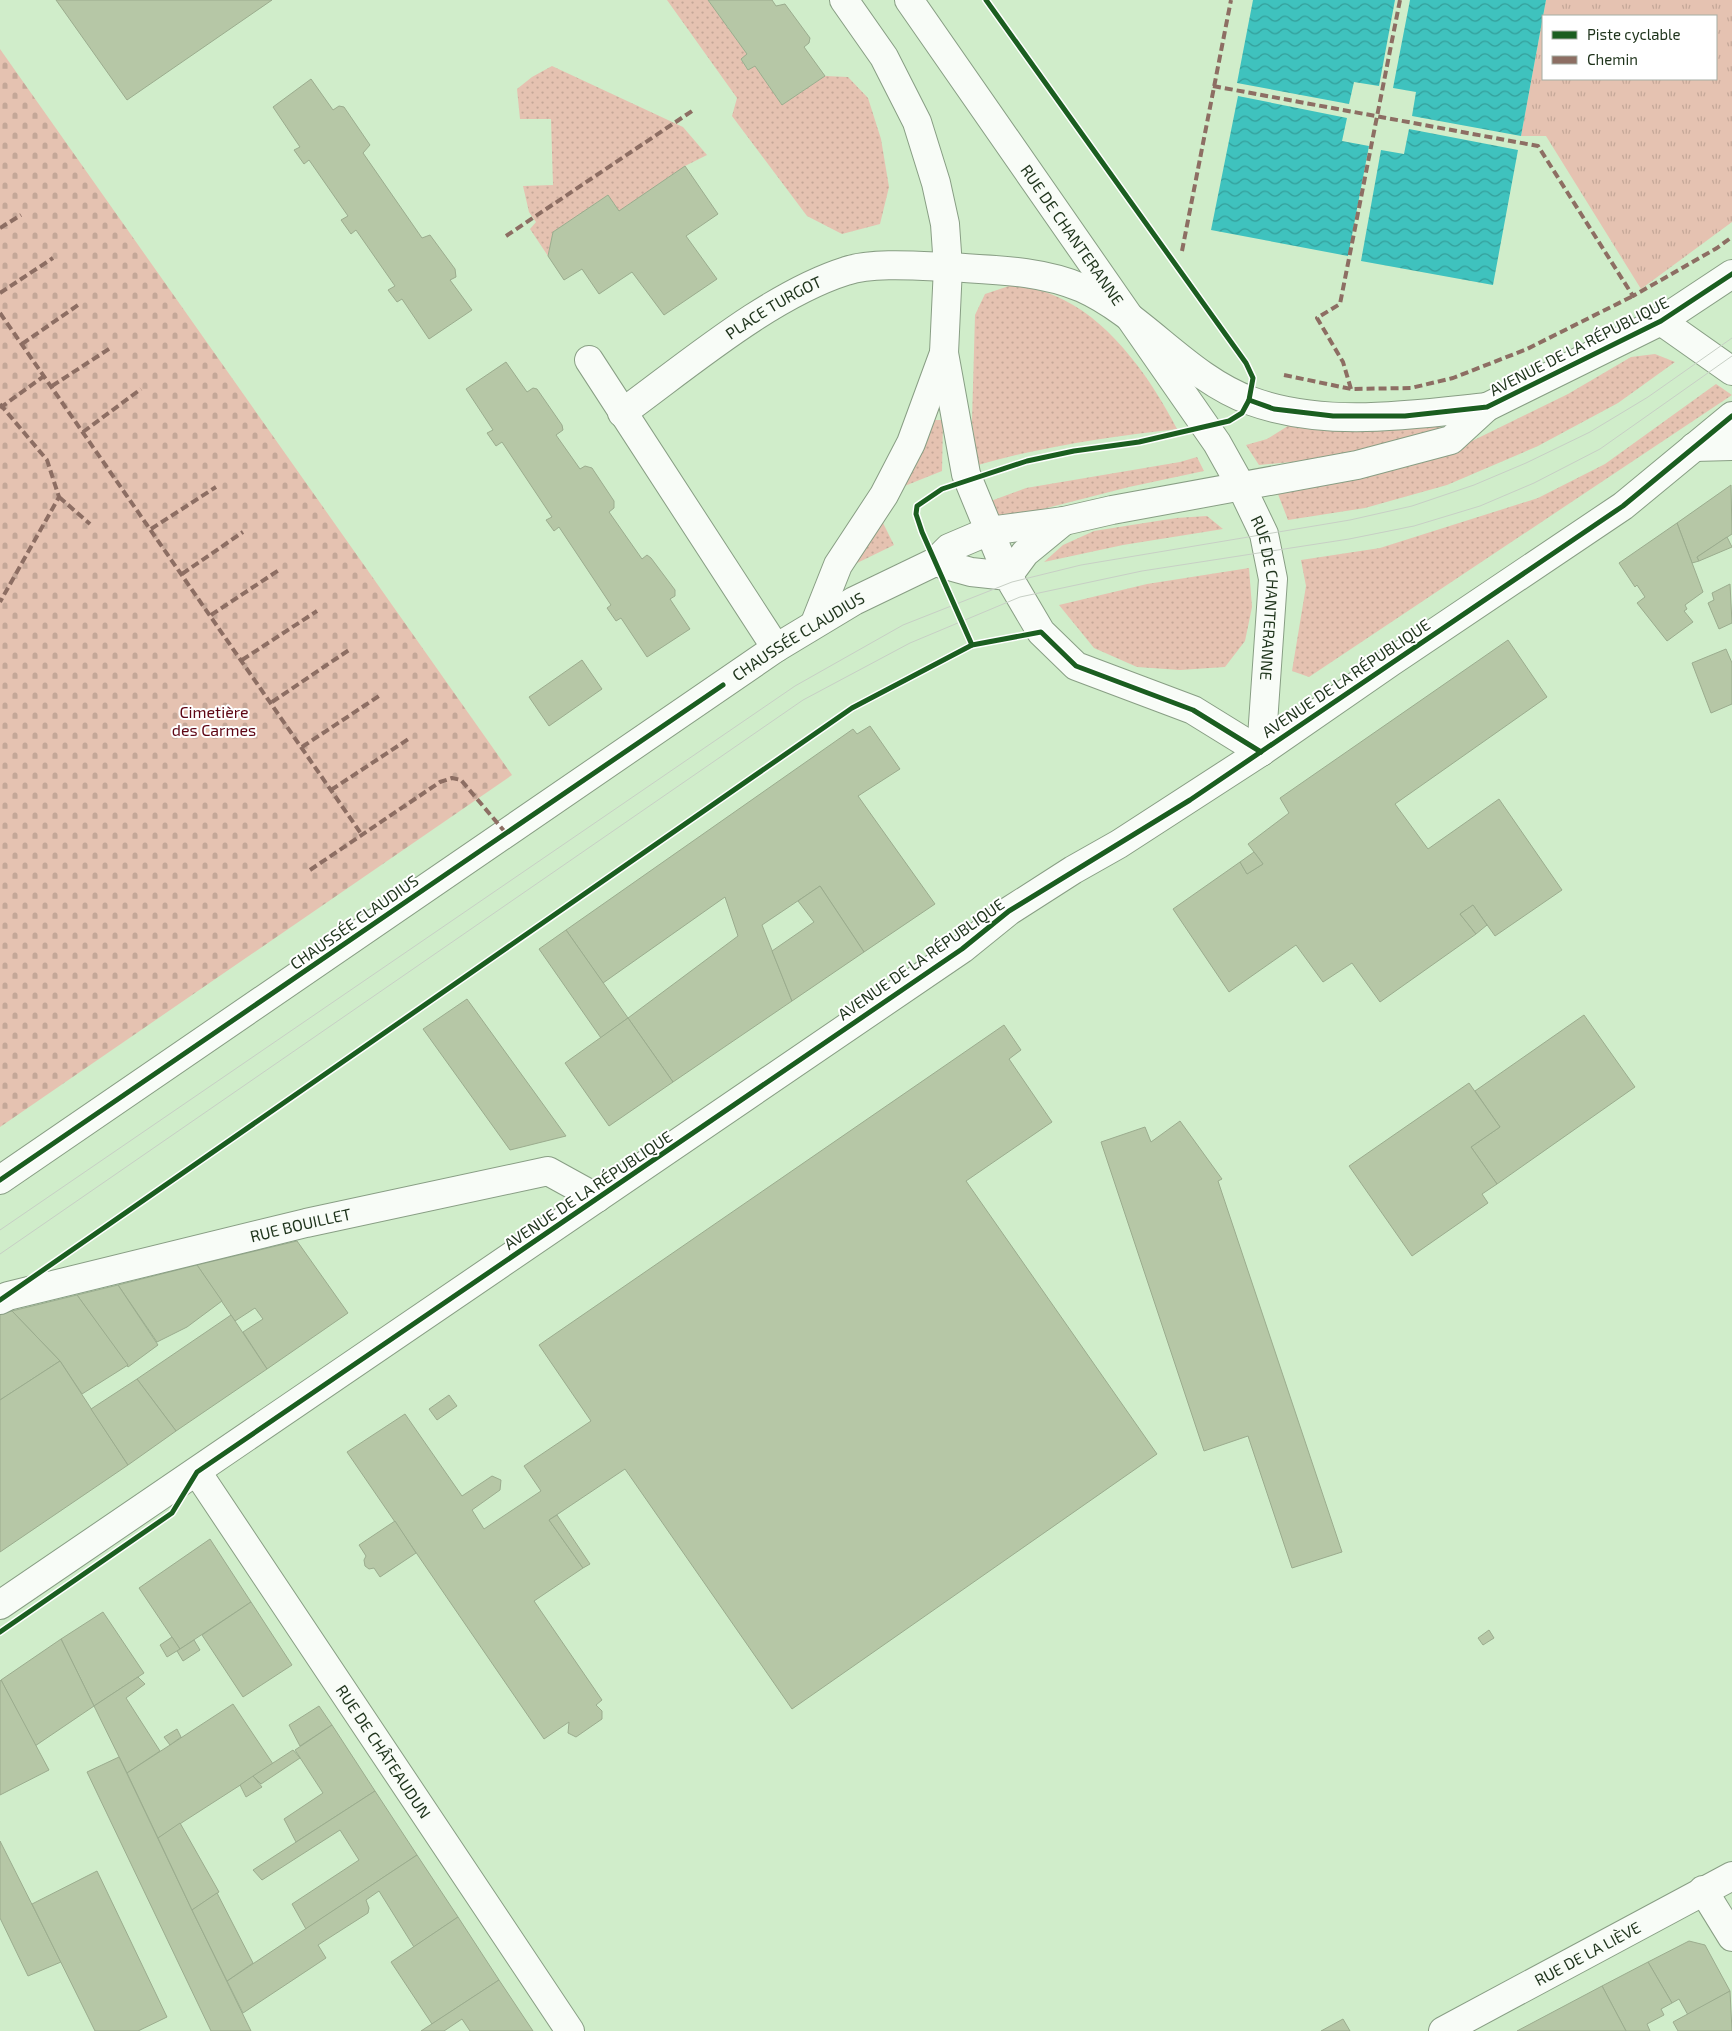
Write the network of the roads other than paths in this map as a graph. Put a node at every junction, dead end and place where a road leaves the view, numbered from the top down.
1 (844, 0) edge
2 (909, 0) edge
3 (948, 267) junction
4 (1732, 274) edge
5 (1129, 318) junction
6 (1661, 322) junction
7 (944, 353) junction
8 (589, 360) dead end
9 (1732, 371) edge
10 (1487, 407) junction
11 (622, 413) junction
12 (1732, 416) edge
13 (1732, 446) edge
14 (1694, 447) junction
15 (1241, 486) junction
16 (1064, 521) junction
17 (989, 532) junction
18 (935, 562) junction
19 (1008, 576) junction
20 (814, 623) junction
21 (776, 648) junction
22 (1261, 752) junction
23 (0, 1180) edge
24 (597, 1198) junction
25 (0, 1300) edge
26 (197, 1472) junction
27 (0, 1606) edge
28 (1732, 1876) edge
29 (1703, 1890) junction
30 (1732, 1937) edge
31 (570, 2031) edge
32 (1442, 2031) edge

1 - 3 main road
2 - 5 main road, RUE DE CHANTERANNE
3 - 5 main road, PLACE TURGOT
3 - 7 main road
3 - 11 main road, PLACE TURGOT
4 - 6 main road, AVENUE DE LA RÉPUBLIQUE
5 - 10 main road, AVENUE DE LA RÉPUBLIQUE
5 - 15 main road, RUE DE CHANTERANNE
6 - 9 main road, AVENUE DE LA RÉPUBLIQUE
6 - 10 main road, AVENUE DE LA RÉPUBLIQUE
7 - 17 main road
7 - 20 main road
8 - 11 main road
10 - 15 main road, AVENUE DE LA RÉPUBLIQUE
11 - 21 main road
12 - 14 main road, AVENUE DE LA RÉPUBLIQUE
13 - 14 main road
14 - 22 main road, AVENUE DE LA RÉPUBLIQUE
15 - 16 main road, AVENUE DE LA RÉPUBLIQUE
15 - 22 main road, RUE DE CHANTERANNE
16 - 17 main road, AVENUE DE LA RÉPUBLIQUE
16 - 19 main road, AVENUE DE LA RÉPUBLIQUE
17 - 18 main road, CHAUSSÉE CLAUDIUS
17 - 19 main road
18 - 19 main road
18 - 20 main road, CHAUSSÉE CLAUDIUS
19 - 22 main road
20 - 21 main road, CHAUSSÉE CLAUDIUS
21 - 23 main road, CHAUSSÉE CLAUDIUS
22 - 24 main road, AVENUE DE LA RÉPUBLIQUE
24 - 25 main road, RUE BOUILLET
24 - 26 main road, AVENUE DE LA RÉPUBLIQUE
26 - 27 main road, AVENUE DE LA RÉPUBLIQUE
26 - 31 main road, RUE DE CHÂTEAUDUN
28 - 29 main road, RUE DE LA LIÈVE
29 - 30 main road
29 - 32 main road, RUE DE LA LIÈVE

